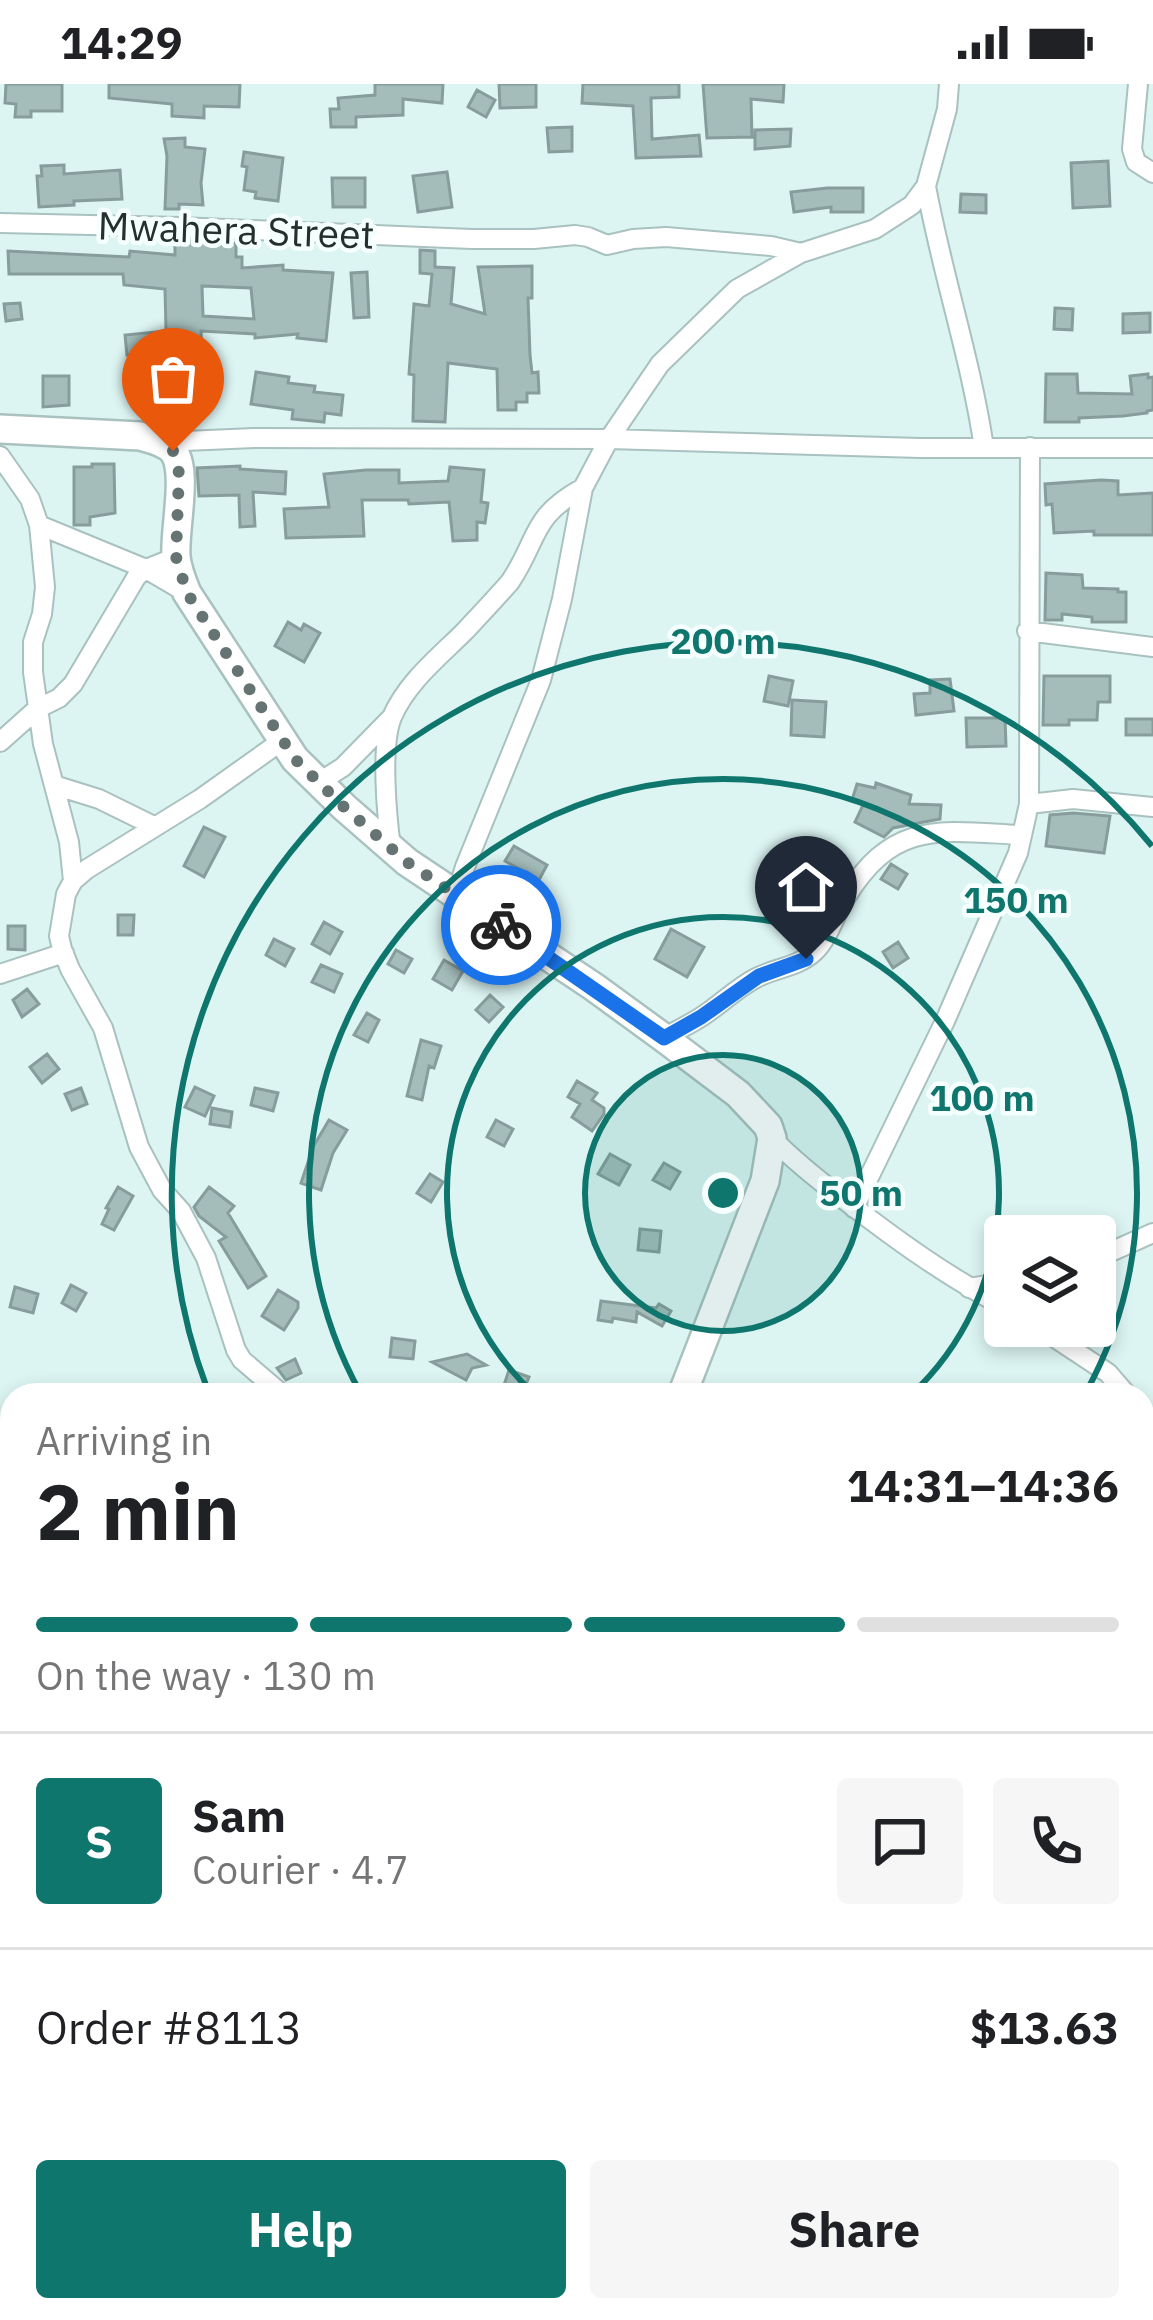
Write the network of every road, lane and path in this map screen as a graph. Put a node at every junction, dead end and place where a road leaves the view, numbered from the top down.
1 (950, 84) edge
2 (1138, 84) edge
3 (1153, 172) edge
4 (926, 186) junction
5 (0, 223) edge
6 (801, 253) junction
7 (0, 429) edge
8 (609, 439) junction
9 (162, 442) junction
10 (1030, 447) junction
11 (984, 448) junction
12 (1153, 448) edge
13 (0, 456) edge
14 (583, 488) junction
15 (40, 525) junction
16 (176, 557) junction
17 (146, 569) junction
18 (187, 593) junction
19 (1027, 631) junction
20 (1153, 646) edge
21 (38, 709) junction
22 (392, 717) junction
23 (283, 740) junction
24 (0, 742) edge
25 (317, 783) junction
26 (54, 785) junction
27 (1029, 803) junction
28 (1153, 807) edge
29 (154, 826) junction
30 (1022, 835) junction
31 (391, 848) junction
32 (73, 880) junction
33 (464, 900) junction
34 (64, 953) junction
35 (0, 974) edge
36 (664, 1038) junction
37 (772, 1138) junction
38 (854, 1208) junction
39 (1153, 1234) edge
40 (1116, 1250) edge
41 (984, 1285) edge
42 (968, 1288) junction
43 (984, 1296) edge
44 (1069, 1347) edge
45 (269, 1383) edge
46 (687, 1383) edge
47 (1117, 1383) edge

1 - 4 street
2 - 3 street
4 - 6 street
4 - 11 street
5 - 6 street, Mwahera Street
6 - 8 street
7 - 9 street
8 - 9 street
8 - 11 street
8 - 14 street
9 - 16 street
10 - 11 street
10 - 12 street
10 - 19 street
13 - 15 street
14 - 22 street
14 - 33 street
15 - 17 street
15 - 21 street
16 - 17 street
16 - 18 street
17 - 18 street
17 - 21 street
18 - 23 street
19 - 20 street
19 - 27 street
21 - 24 street
21 - 26 street
22 - 25 street
22 - 31 street
23 - 25 street
23 - 29 street
25 - 31 street
26 - 29 street
26 - 32 street
27 - 28 street
27 - 30 street
29 - 32 street
30 - 36 street
30 - 38 street
31 - 33 street
32 - 34 street
33 - 36 street
34 - 35 street
34 - 45 street
36 - 37 street
37 - 38 street
37 - 46 street
38 - 42 street
39 - 40 street
41 - 42 street
42 - 43 street
44 - 47 street

